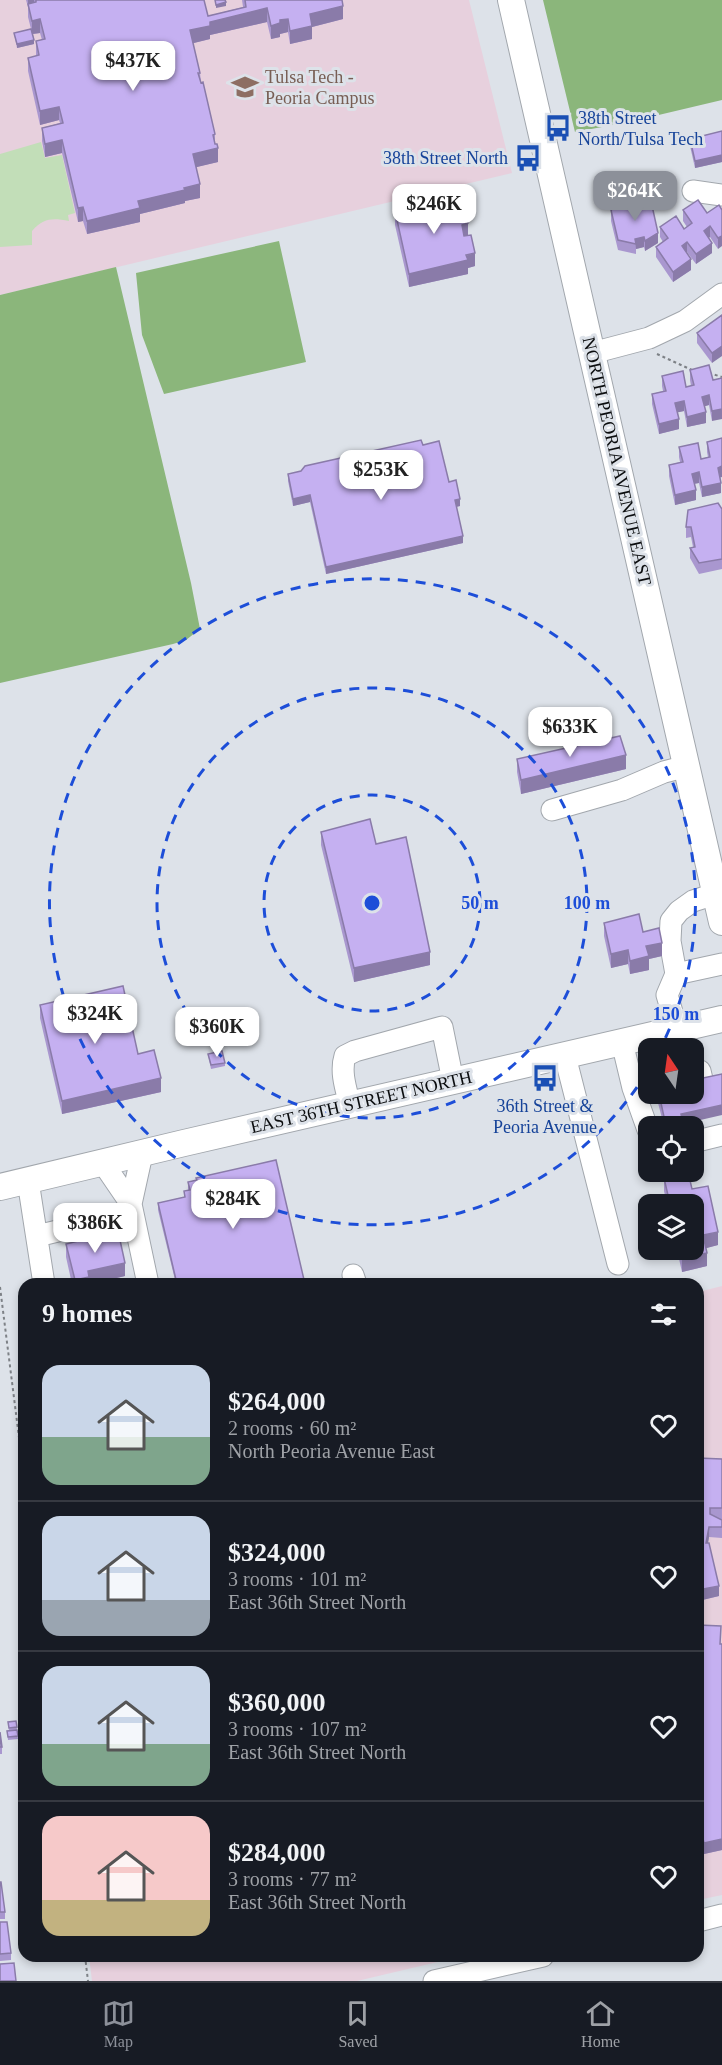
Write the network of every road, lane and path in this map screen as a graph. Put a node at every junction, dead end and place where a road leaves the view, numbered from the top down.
1 (511, 0) edge
2 (693, 191) dead end
3 (722, 195) edge
4 (722, 294) edge
5 (632, 343) junction
6 (592, 352) junction
7 (693, 370) edge
8 (703, 375) edge
9 (722, 377) edge
10 (687, 766) junction
11 (552, 810) dead end
12 (715, 894) junction
13 (722, 922) edge
14 (722, 964) edge
15 (676, 974) junction
16 (722, 1019) edge
17 (677, 1029) junction
18 (622, 1042) junction
19 (565, 1056) junction
20 (453, 1081) junction
21 (638, 1081) edge
22 (350, 1105) junction
23 (142, 1154) junction
24 (103, 1163) junction
25 (28, 1181) junction
26 (0, 1187) edge
27 (132, 1209) junction
28 (37, 1236) junction
29 (618, 1264) dead end
30 (43, 1278) edge
31 (147, 1278) edge
32 (0, 1287) edge
33 (18, 1430) edge
34 (722, 1915) edge
35 (704, 1920) edge
36 (86, 1962) edge
37 (534, 1962) edge
38 (518, 1972) edge
39 (88, 1981) edge
40 (434, 1981) edge

1 - 6 main road, NORTH PEORIA AVENUE EAST
2 - 3 street
4 - 5 street
5 - 6 street
5 - 7 path
6 - 10 main road, NORTH PEORIA AVENUE EAST
8 - 9 path
10 - 11 street
10 - 12 main road, NORTH PEORIA AVENUE EAST
12 - 13 main road, NORTH PEORIA AVENUE EAST
12 - 15 street
14 - 15 street
15 - 17 street
16 - 17 main road, EAST 36TH STREET NORTH
17 - 18 main road, EAST 36TH STREET NORTH
18 - 19 main road, EAST 36TH STREET NORTH
18 - 21 street
19 - 20 main road, EAST 36TH STREET NORTH
19 - 29 street
20 - 22 main road, EAST 36TH STREET NORTH
20 - 22 street
22 - 23 main road, EAST 36TH STREET NORTH
23 - 24 main road, EAST 36TH STREET NORTH
23 - 27 street
24 - 25 main road, EAST 36TH STREET NORTH
24 - 27 street
25 - 26 main road, EAST 36TH STREET NORTH
25 - 28 street
27 - 28 street
27 - 31 street
28 - 30 street
32 - 33 path
34 - 35 street
36 - 39 path
37 - 38 street
38 - 40 street

